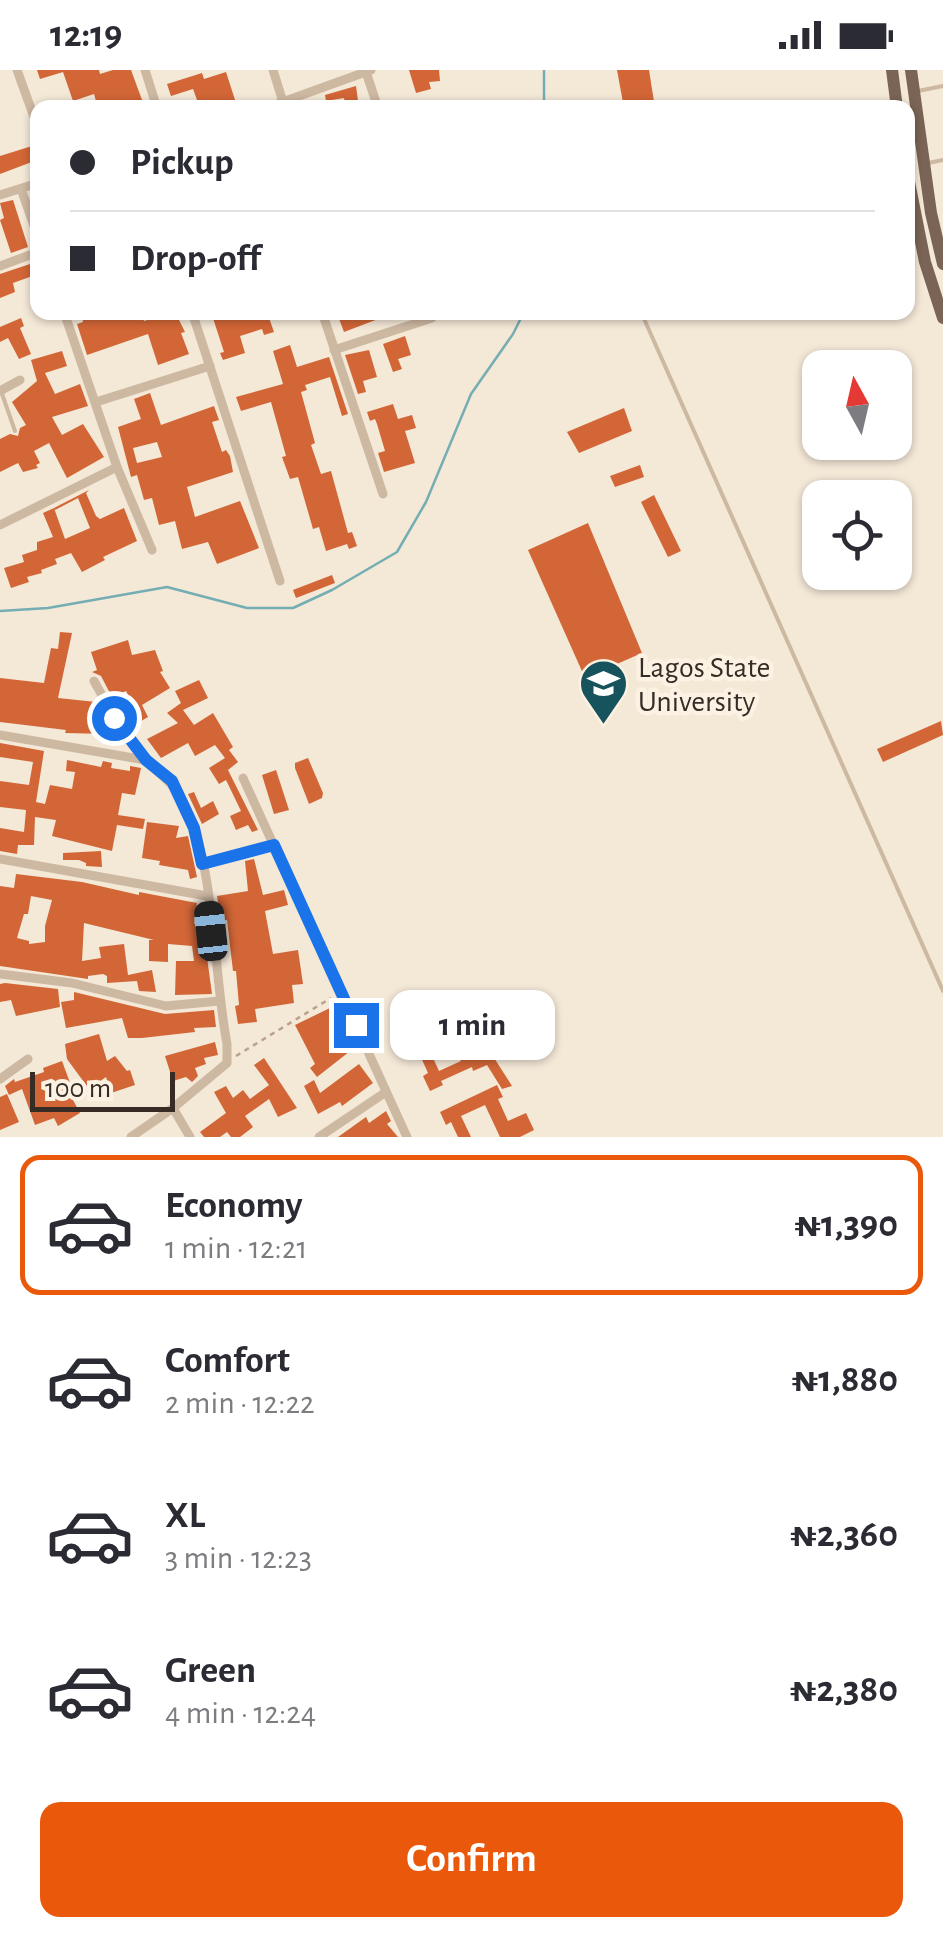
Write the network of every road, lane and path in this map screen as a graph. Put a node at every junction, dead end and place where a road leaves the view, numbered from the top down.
1 (17, 70) edge
2 (145, 70) edge
3 (273, 70) edge
4 (892, 70) edge
5 (911, 70) edge
6 (368, 71) edge
7 (943, 86) edge
8 (914, 92) junction
9 (154, 100) edge
10 (282, 100) edge
11 (288, 100) edge
12 (376, 100) edge
13 (896, 100) edge
14 (30, 106) edge
15 (943, 160) edge
16 (923, 164) junction
17 (30, 185) edge
18 (21, 189) junction
19 (0, 195) edge
20 (915, 213) edge
21 (30, 214) edge
22 (30, 255) edge
23 (943, 264) edge
24 (0, 266) edge
25 (943, 318) edge
26 (67, 320) edge
27 (195, 320) edge
28 (325, 320) edge
29 (426, 320) edge
30 (646, 320) edge
31 (334, 350) junction
32 (210, 366) junction
33 (20, 380) dead end
34 (0, 391) edge
35 (96, 402) junction
36 (15, 431) dead end
37 (118, 466) junction
38 (382, 494) dead end
39 (0, 524) edge
40 (152, 550) dead end
41 (280, 580) dead end
42 (94, 680) dead end
43 (0, 735) edge
44 (146, 760) junction
45 (243, 778) dead end
46 (274, 845) junction
47 (0, 859) edge
48 (202, 864) junction
49 (207, 896) junction
50 (0, 974) edge
51 (943, 991) edge
52 (342, 992) junction
53 (219, 1002) junction
54 (28, 1059) dead end
55 (226, 1062) junction
56 (0, 1079) edge
57 (386, 1092) junction
58 (174, 1108) junction
59 (131, 1137) edge
60 (190, 1137) edge
61 (319, 1137) edge
62 (407, 1137) edge

1 - 14 street
2 - 9 street
3 - 10 street
4 - 13 main road
5 - 8 main road
6 - 11 street
6 - 12 street
7 - 8 lane
8 - 16 main road
15 - 16 lane
16 - 23 main road
17 - 18 street
18 - 19 street
18 - 21 street
20 - 25 main road
22 - 24 street
26 - 35 street
27 - 32 street
28 - 31 street
29 - 31 street
30 - 51 lane
31 - 38 street
32 - 35 street
32 - 41 street
33 - 34 street
34 - 36 lane
35 - 37 street
37 - 39 street
37 - 40 street
42 - 44 street
43 - 44 street
44 - 48 street
45 - 46 street
46 - 48 street
46 - 52 street
47 - 49 street
48 - 49 street
49 - 53 street
50 - 53 street
52 - 55 path
52 - 57 street
53 - 55 street
54 - 56 street
55 - 58 street
57 - 61 street
57 - 62 street
58 - 59 street
58 - 60 street

